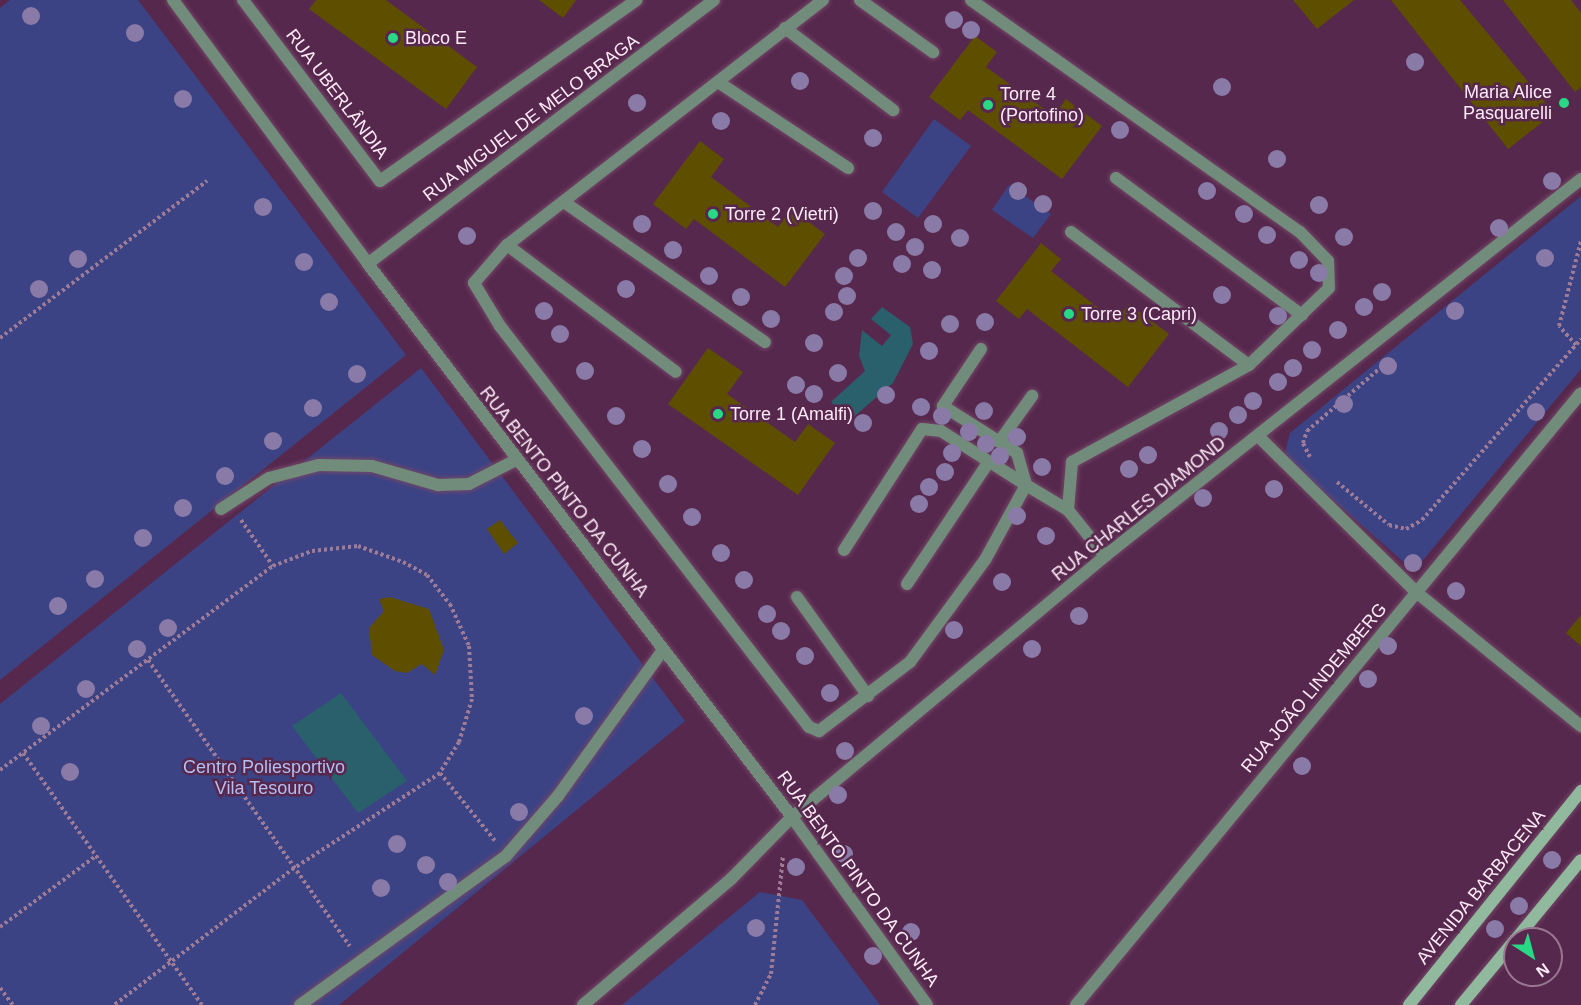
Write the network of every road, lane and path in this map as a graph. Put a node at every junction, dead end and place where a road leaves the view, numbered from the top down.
1 (173, 0) edge
2 (243, 0) edge
3 (637, 0) edge
4 (714, 0) edge
5 (823, 0) edge
6 (860, 0) edge
7 (971, 0) edge
8 (785, 28) junction
9 (933, 52) dead end
10 (718, 82) junction
11 (893, 110) dead end
12 (848, 168) dead end
13 (1116, 178) dead end
14 (1581, 180) edge
15 (207, 181) dead end
16 (564, 202) junction
17 (1071, 232) dead end
18 (1581, 241) edge
19 (507, 244) junction
20 (368, 264) junction
21 (1302, 315) junction
22 (0, 338) edge
23 (1581, 339) edge
24 (765, 342) dead end
25 (1576, 345) junction
26 (981, 349) dead end
27 (1249, 365) junction
28 (675, 372) dead end
29 (1581, 393) edge
30 (1032, 396) dead end
31 (1259, 437) junction
32 (999, 442) junction
33 (1310, 456) dead end
34 (516, 460) junction
35 (988, 463) junction
36 (1317, 464) dead end
37 (1332, 478) dead end
38 (1026, 485) junction
39 (225, 506) joint
40 (1068, 510) junction
41 (844, 550) dead end
42 (1106, 556) junction
43 (273, 566) junction
44 (907, 584) dead end
45 (1416, 592) junction
46 (797, 597) dead end
47 (663, 650) junction
48 (148, 660) junction
49 (868, 696) junction
50 (1581, 726) edge
51 (23, 753) junction
52 (0, 770) edge
53 (440, 773) junction
54 (1581, 791) edge
55 (792, 817) junction
56 (96, 856) junction
57 (506, 856) junction
58 (1581, 860) edge
59 (294, 868) junction
60 (0, 927) edge
61 (1526, 927) edge
62 (1503, 954) edge
63 (361, 961) junction
64 (171, 964) junction
65 (0, 988) edge
66 (13, 1005) edge
67 (114, 1005) edge
68 (202, 1005) edge
69 (300, 1005) edge
70 (583, 1005) edge
71 (756, 1005) edge
72 (927, 1005) edge
73 (1076, 1005) edge
74 (1409, 1005) edge
75 (1461, 1005) edge

1 - 20 street, RUA BENTO PINTO DA CUNHA
2 - 3 street, RUA UBERLÂNDIA
4 - 20 street, RUA MIGUEL DE MELO BRAGA
5 - 8 street
6 - 9 street
7 - 21 street
8 - 10 street
8 - 11 street
10 - 12 street
10 - 16 street
13 - 21 street
14 - 31 street, RUA CHARLES DIAMOND
15 - 22 path
16 - 19 street
16 - 24 street
17 - 27 street
18 - 25 path
19 - 28 street
19 - 49 street
20 - 34 street, RUA BENTO PINTO DA CUNHA
21 - 27 street
23 - 25 path
25 - 37 path
26 - 32 street
27 - 40 street
29 - 45 street, RUA JOÃO LINDEMBERG
30 - 32 street
31 - 42 street, RUA CHARLES DIAMOND
31 - 45 street
32 - 38 street
33 - 36 path
34 - 39 street
34 - 47 street, RUA BENTO PINTO DA CUNHA
35 - 38 street
35 - 41 street
35 - 44 street
38 - 40 street
38 - 49 street
39 - 43 path
40 - 42 street
42 - 55 street, RUA CHARLES DIAMOND
43 - 48 path
43 - 53 path
45 - 50 street
45 - 73 street, RUA JOÃO LINDEMBERG
46 - 49 street
47 - 55 street, RUA BENTO PINTO DA CUNHA
47 - 57 street
48 - 51 path
48 - 59 path
51 - 52 path
51 - 56 path
53 - 57 path
53 - 59 path
54 - 74 main road, AVENIDA BARBACENA
55 - 70 street, RUA CHARLES DIAMOND
55 - 71 path
55 - 72 street, RUA BENTO PINTO DA CUNHA
56 - 60 path
56 - 64 path
57 - 63 street
58 - 61 main road
59 - 63 path
59 - 64 path
62 - 75 main road
63 - 69 street
64 - 67 path
64 - 68 path
65 - 66 path

